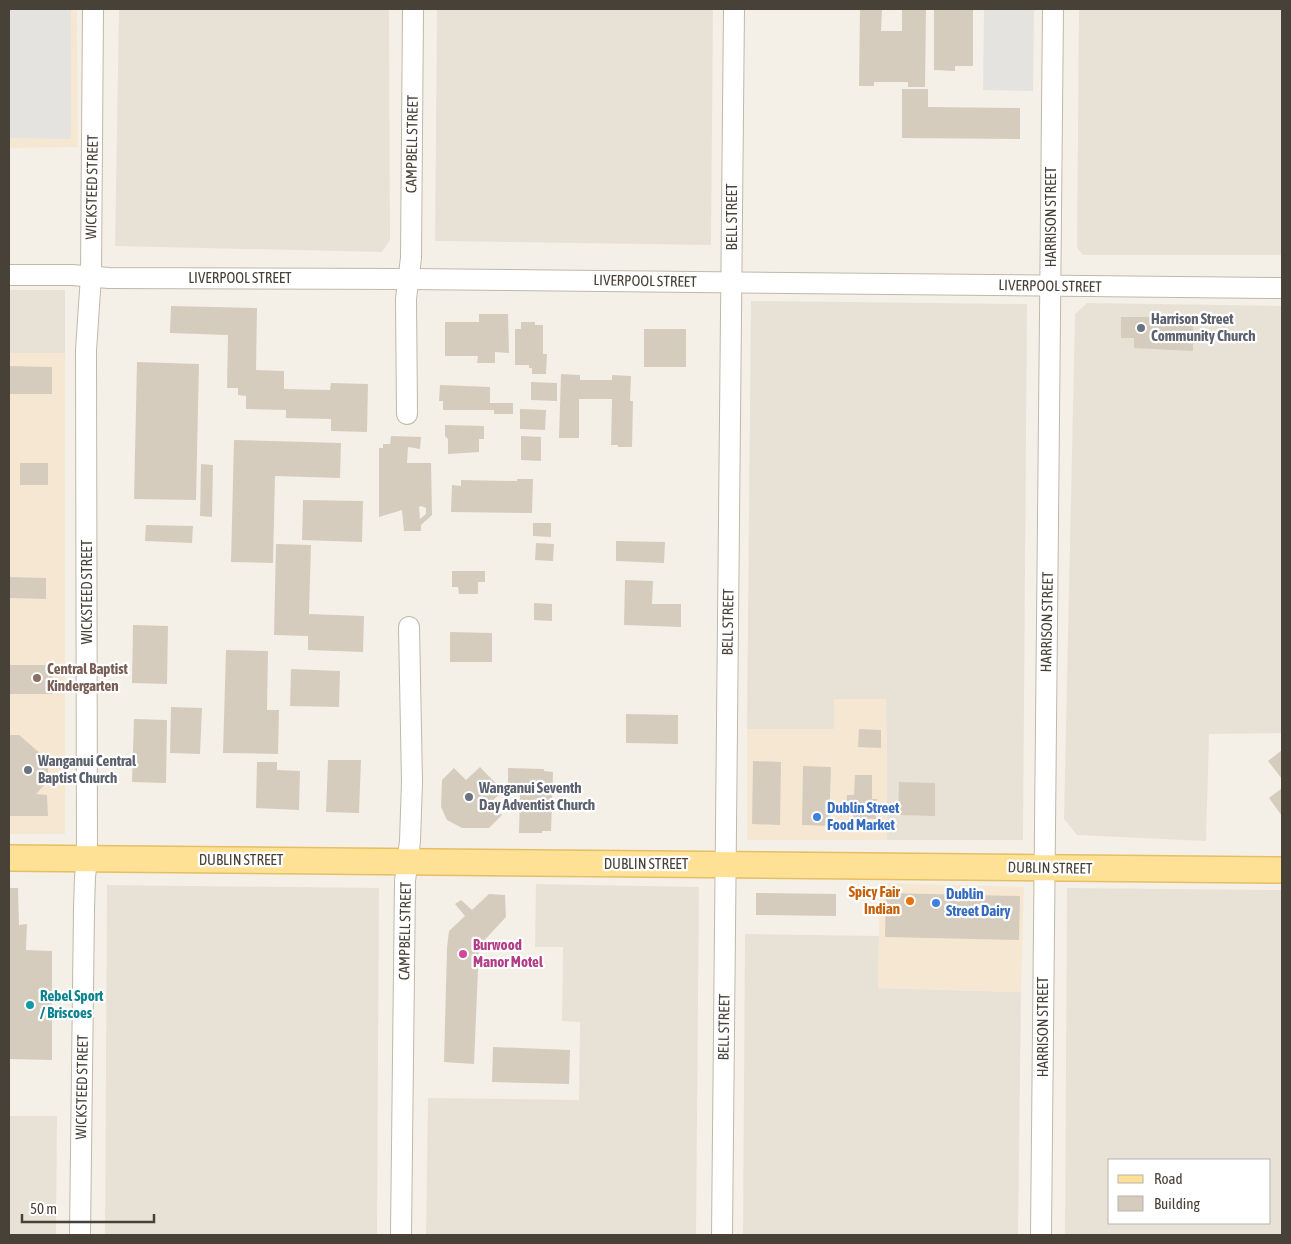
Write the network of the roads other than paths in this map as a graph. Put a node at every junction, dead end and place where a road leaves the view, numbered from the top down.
1 (93, 9) edge
2 (413, 9) edge
3 (734, 9) edge
4 (1053, 9) edge
5 (9, 275) edge
6 (91, 276) junction
7 (408, 279) junction
8 (732, 283) junction
9 (1050, 286) junction
10 (1282, 288) edge
11 (407, 414) dead end
12 (409, 627) dead end
13 (9, 858) edge
14 (87, 859) junction
15 (408, 862) junction
16 (726, 865) junction
17 (1045, 868) junction
18 (1282, 870) edge
19 (80, 1235) edge
20 (401, 1235) edge
21 (722, 1235) edge
22 (1041, 1235) edge

1 - 6 street, WICKSTEED STREET
2 - 7 street, CAMPBELL STREET
3 - 8 street, BELL STREET
4 - 9 street, HARRISON STREET
5 - 6 street, LIVERPOOL STREET
6 - 7 street, LIVERPOOL STREET
6 - 14 street, WICKSTEED STREET
7 - 8 street, LIVERPOOL STREET
7 - 11 street, CAMPBELL STREET
8 - 9 street, LIVERPOOL STREET
8 - 16 street, BELL STREET
9 - 10 street, LIVERPOOL STREET
9 - 17 street, HARRISON STREET
12 - 15 street, CAMPBELL STREET
13 - 14 main road, DUBLIN STREET
14 - 15 main road, DUBLIN STREET
14 - 19 street, WICKSTEED STREET
15 - 16 main road, DUBLIN STREET
15 - 20 street, CAMPBELL STREET
16 - 17 main road, DUBLIN STREET
16 - 21 street, BELL STREET
17 - 18 main road, DUBLIN STREET
17 - 22 street, HARRISON STREET

